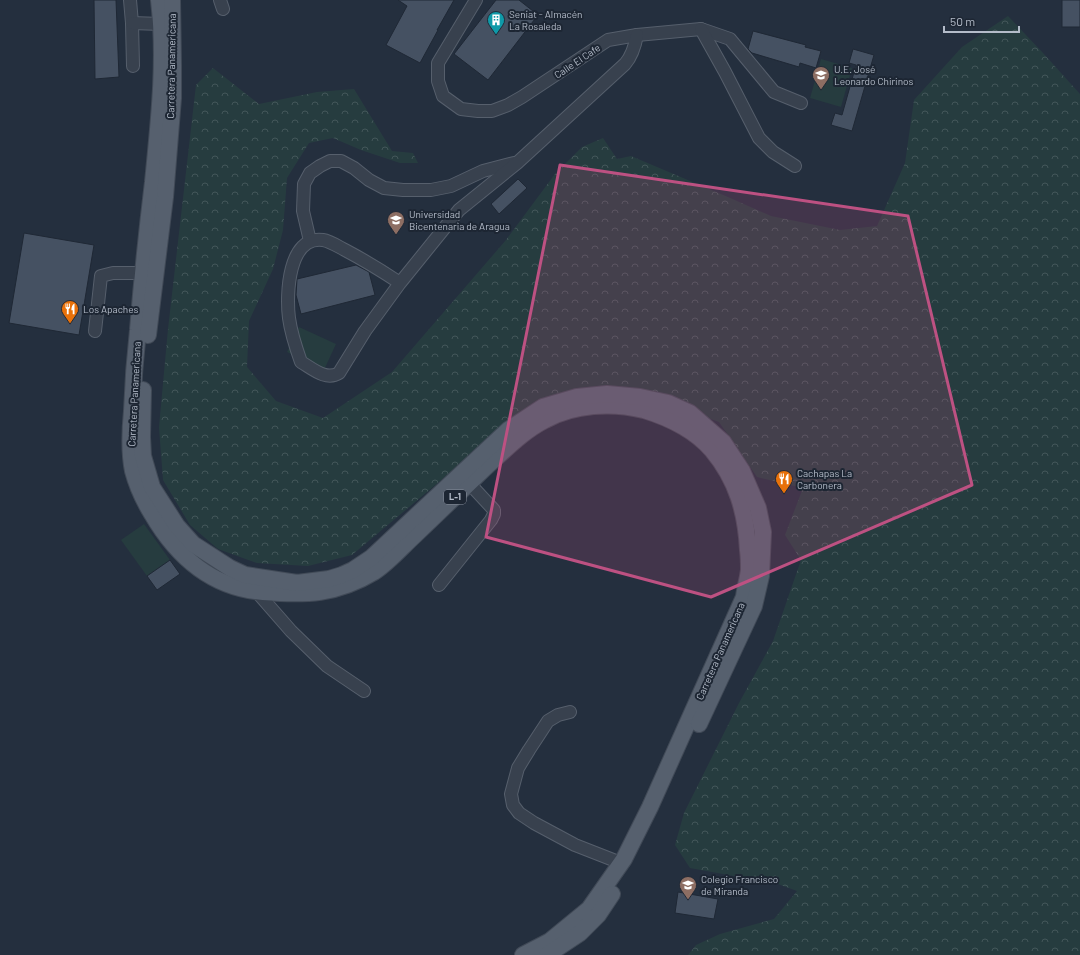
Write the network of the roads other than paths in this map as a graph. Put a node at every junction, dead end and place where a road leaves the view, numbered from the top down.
1 (130, 0) edge
2 (159, 0) edge
3 (172, 0) edge
4 (476, 0) edge
5 (132, 23) junction
6 (162, 24) junction
7 (701, 29) junction
8 (637, 35) junction
9 (133, 66) dead end
10 (801, 103) dead end
11 (517, 163) junction
12 (795, 166) dead end
13 (310, 241) junction
14 (142, 273) junction
15 (400, 283) junction
16 (95, 331) dead end
17 (469, 483) junction
18 (440, 585) dead end
19 (256, 591) junction
20 (364, 691) dead end
21 (570, 712) dead end
22 (621, 863) junction
23 (570, 940) junction
24 (523, 955) edge
25 (547, 955) edge
26 (563, 955) edge

1 - 5 street
2 - 6 main road, Carretera Panamericana / L-1
3 - 23 main road, Carretera Panamericana / L-1
4 - 8 street, Calle El Cafe
5 - 6 street
5 - 9 street
6 - 14 main road, Carretera Panamericana / L-1
7 - 8 street, Calle El Cafe
7 - 10 street, Calle El Cafe
7 - 12 street
8 - 11 street
11 - 13 street
11 - 15 street
13 - 15 street
13 - 15 street
14 - 16 street
14 - 19 main road, Carretera Panamericana / L-1
17 - 18 street
17 - 19 main road, Carretera Panamericana / L-1
17 - 22 main road, Carretera Panamericana / L-1
19 - 20 street
21 - 22 street
22 - 24 main road, Carretera Panamericana / L-1
23 - 25 main road, Carretera Panamericana / L-1
23 - 26 street

